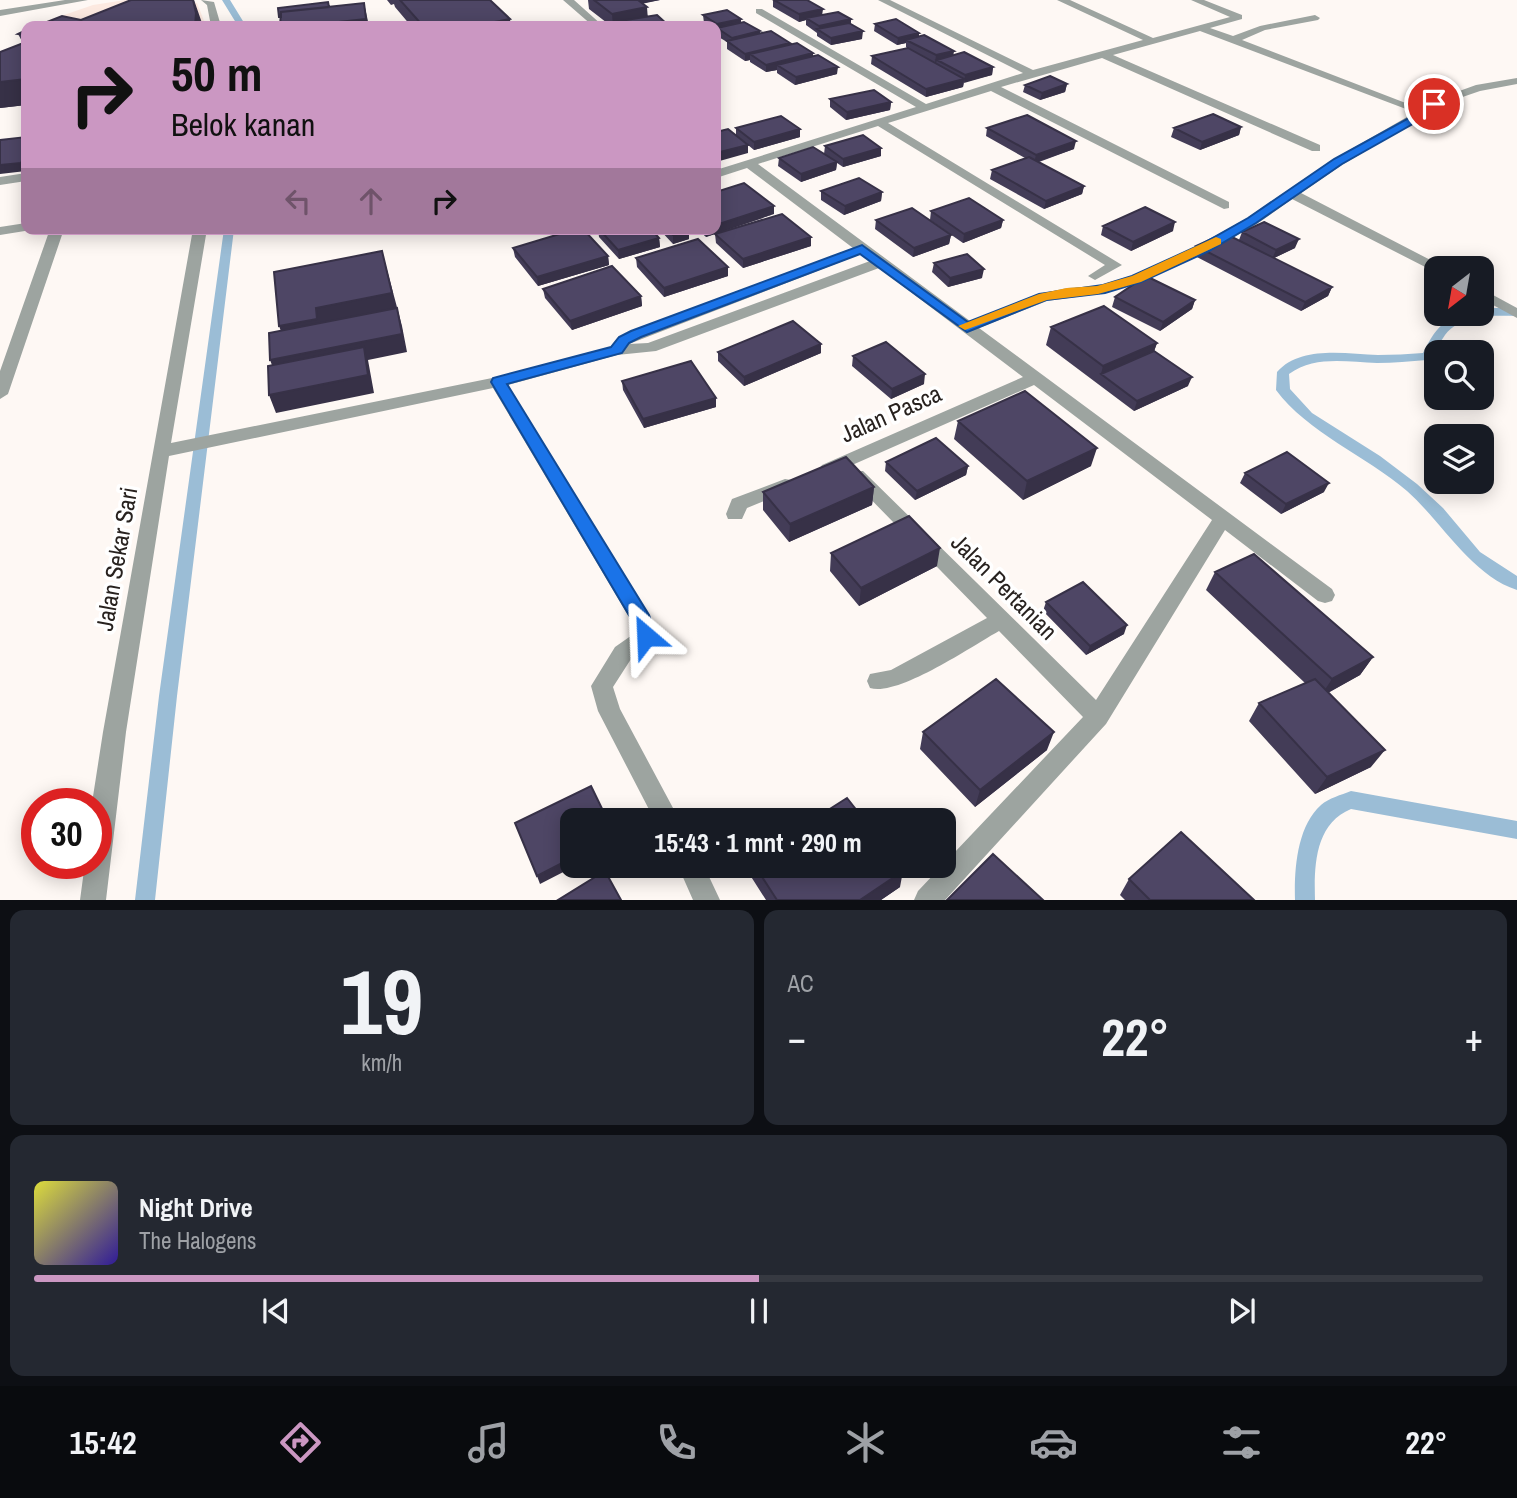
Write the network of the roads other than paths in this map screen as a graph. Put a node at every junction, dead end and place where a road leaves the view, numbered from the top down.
1 (49, 0) edge
2 (83, 0) edge
3 (206, 0) edge
4 (568, 0) edge
5 (883, 0) edge
6 (1062, 0) edge
7 (1196, 0) edge
8 (36, 8) junction
9 (759, 11) dead end
10 (0, 13) edge
11 (1239, 17) junction
12 (1315, 18) dead end
13 (12, 21) dead end
14 (215, 21) edge
15 (592, 21) edge
16 (1202, 28) junction
17 (1263, 28) junction
18 (1235, 39) junction
19 (1152, 41) junction
20 (1104, 55) junction
21 (1032, 74) junction
22 (1517, 81) edge
23 (992, 87) junction
24 (924, 107) junction
25 (1410, 107) dead end
26 (879, 122) junction
27 (1316, 148) dead end
28 (749, 163) junction
29 (721, 172) edge
30 (21, 178) edge
31 (0, 181) edge
32 (1292, 194) junction
33 (1224, 205) dead end
34 (21, 228) edge
35 (0, 231) edge
36 (55, 235) edge
37 (199, 235) edge
38 (862, 249) junction
39 (881, 262) junction
40 (1424, 262) edge
41 (1095, 276) dead end
42 (1494, 300) edge
43 (1517, 314) edge
44 (967, 327) junction
45 (17, 346) junction
46 (0, 349) edge
47 (617, 350) junction
48 (1033, 379) junction
49 (498, 382) junction
50 (0, 394) edge
51 (162, 451) junction
52 (844, 462) junction
53 (736, 514) dead end
54 (1222, 520) junction
55 (1325, 595) dead end
56 (1000, 621) junction
57 (877, 681) dead end
58 (1098, 718) junction
59 (661, 808) edge
60 (696, 878) edge
61 (93, 900) edge
62 (707, 900) edge
63 (927, 900) edge

1 - 8 street
2 - 8 street
3 - 14 street
4 - 15 street
5 - 21 street
6 - 19 street
7 - 11 street
8 - 10 street
8 - 13 street
9 - 24 street
11 - 16 street
11 - 17 street
12 - 17 street
16 - 18 street
16 - 19 street
17 - 18 street
18 - 25 street
19 - 20 street
20 - 21 street
20 - 27 street
21 - 23 street
22 - 32 street
23 - 24 street
23 - 33 street
24 - 26 street
26 - 28 street
26 - 41 street
28 - 29 street
28 - 38 street
30 - 31 street
32 - 40 street
32 - 44 street
34 - 35 street
36 - 45 street
37 - 51 street, Jalan Sekar Sari
38 - 39 street
38 - 47 street
39 - 44 street
39 - 47 street
42 - 43 street
44 - 48 street
45 - 46 street
45 - 50 street
47 - 49 street
48 - 52 street, Jalan Pasca
48 - 54 street
49 - 51 street
49 - 59 street
51 - 61 street, Jalan Sekar Sari
52 - 53 street, Jalan Pasca
52 - 56 street, Jalan Pertanian
54 - 55 street
54 - 58 street
56 - 57 street
56 - 58 street, Jalan Pertanian
58 - 63 street
60 - 62 street

